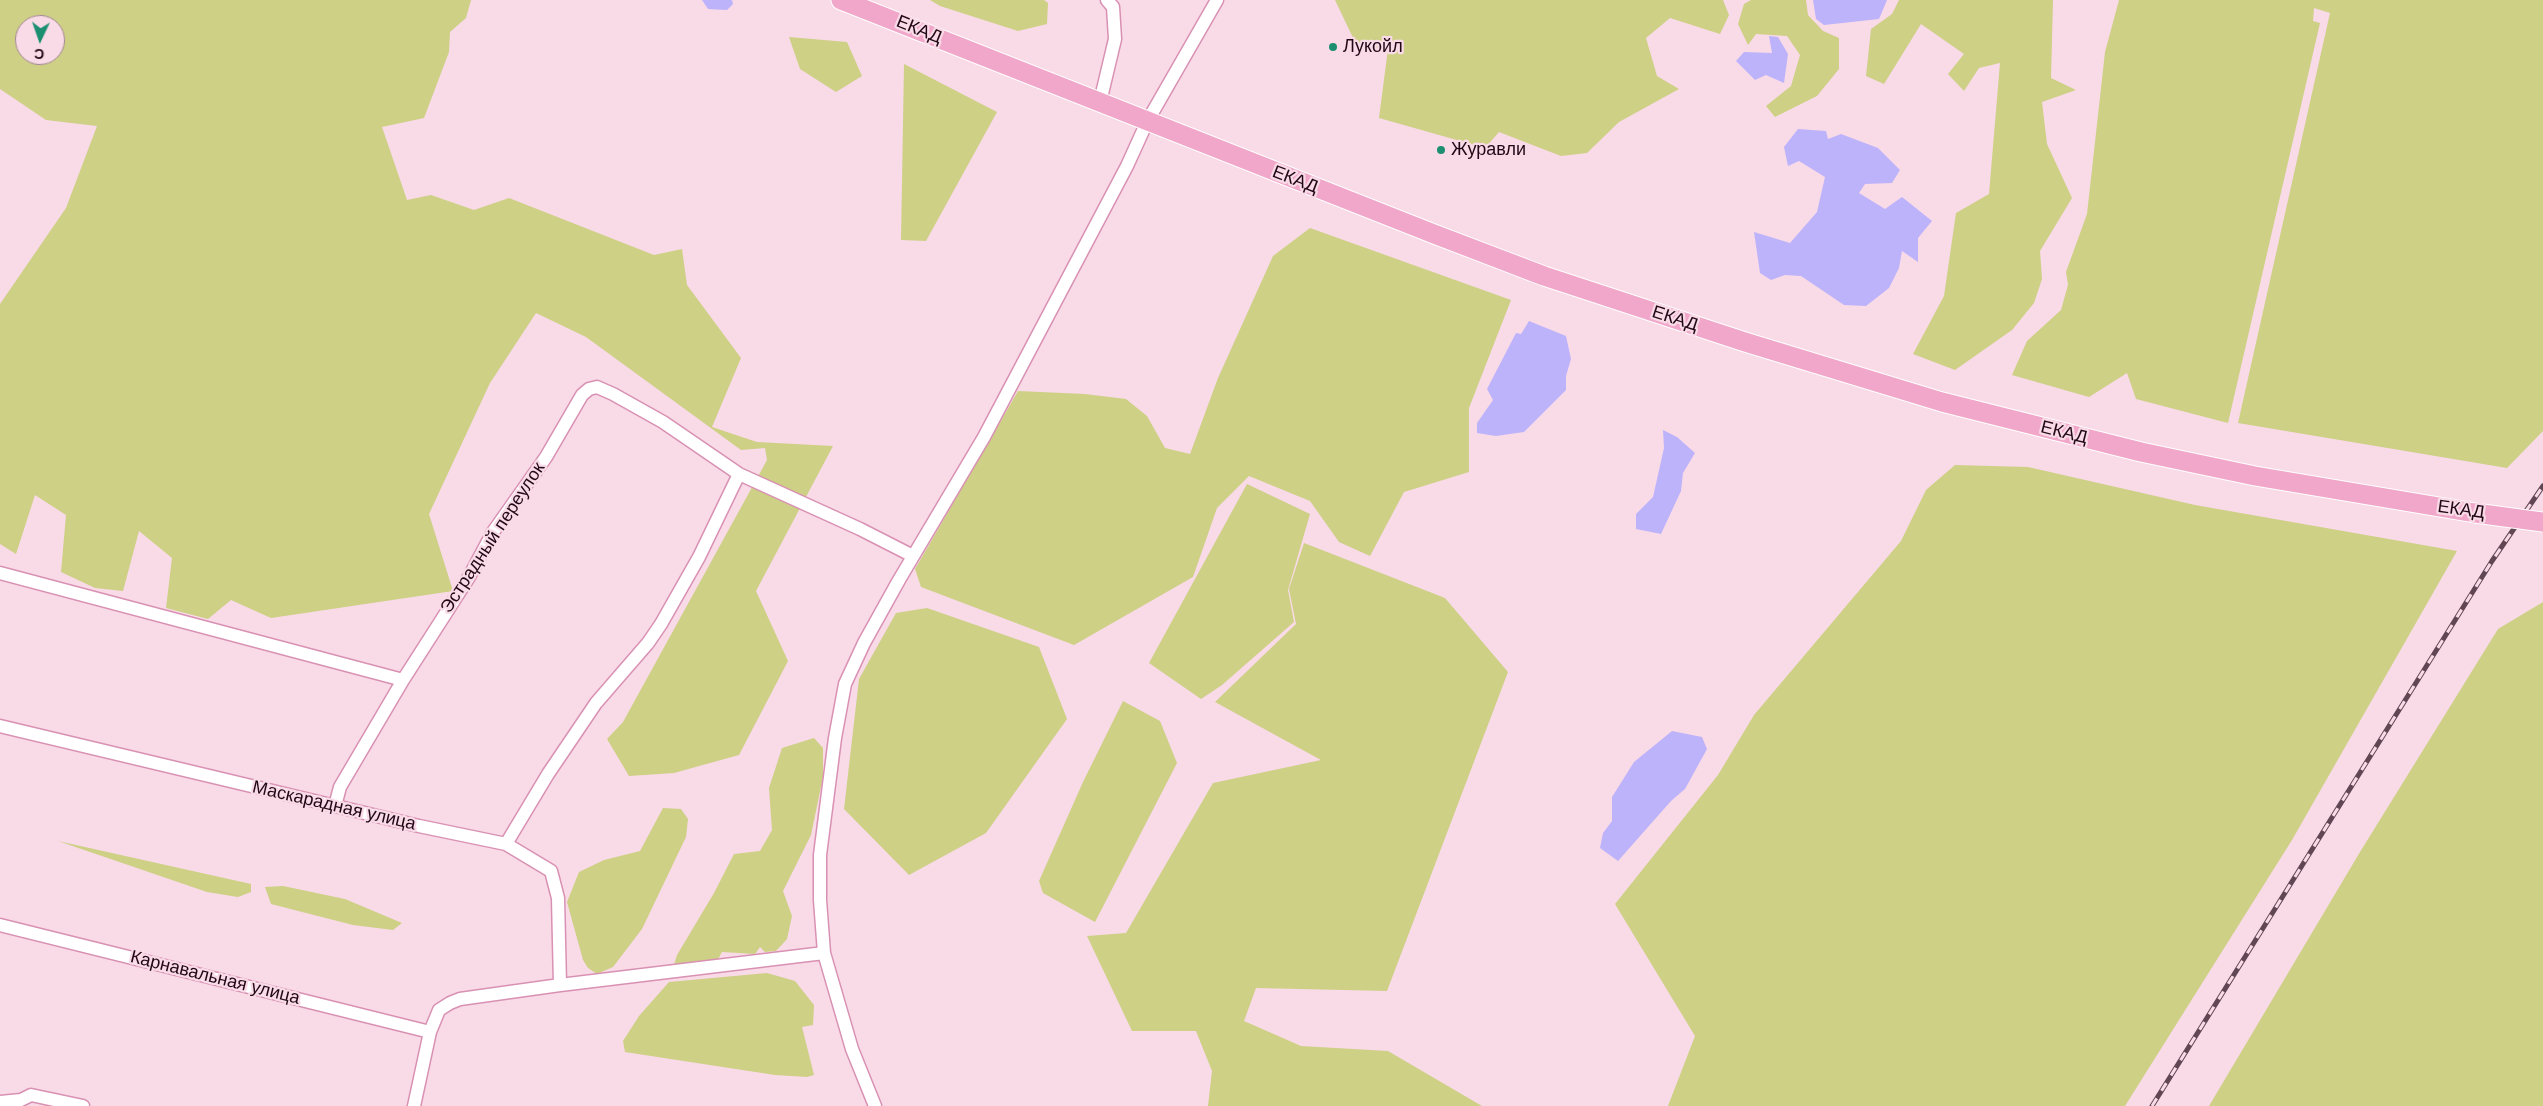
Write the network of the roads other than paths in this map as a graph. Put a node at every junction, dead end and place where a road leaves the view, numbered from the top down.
1 (841, 0) edge
2 (1108, 0) edge
3 (1217, 0) edge
4 (1114, 45) junction
5 (1120, 60) dead end
6 (1100, 102) junction
7 (1146, 122) junction
8 (739, 474) junction
9 (2543, 522) edge
10 (913, 556) junction
11 (0, 573) edge
12 (403, 680) junction
13 (0, 726) edge
14 (335, 806) junction
15 (506, 844) junction
16 (0, 925) edge
17 (824, 953) junction
18 (560, 985) junction
19 (430, 1032) junction
20 (0, 1102) edge
21 (83, 1106) edge
22 (414, 1106) edge
23 (876, 1106) edge

1 - 6 highway, ЕКАД
2 - 4 street
3 - 7 street
4 - 5 street
4 - 6 street
6 - 7 highway, ЕКАД
7 - 9 highway, ЕКАД, bridge
7 - 10 street
8 - 10 street
8 - 12 street, Эстрадный переулок
8 - 15 street
10 - 17 street
11 - 12 street
12 - 14 street, Эстрадный переулок
13 - 14 street, Маскарадная улица
14 - 15 street, Маскарадная улица
15 - 18 street, Маскарадная улица
16 - 19 street, Карнавальная улица
17 - 18 street
17 - 23 street
18 - 19 street
19 - 22 street
20 - 21 street

